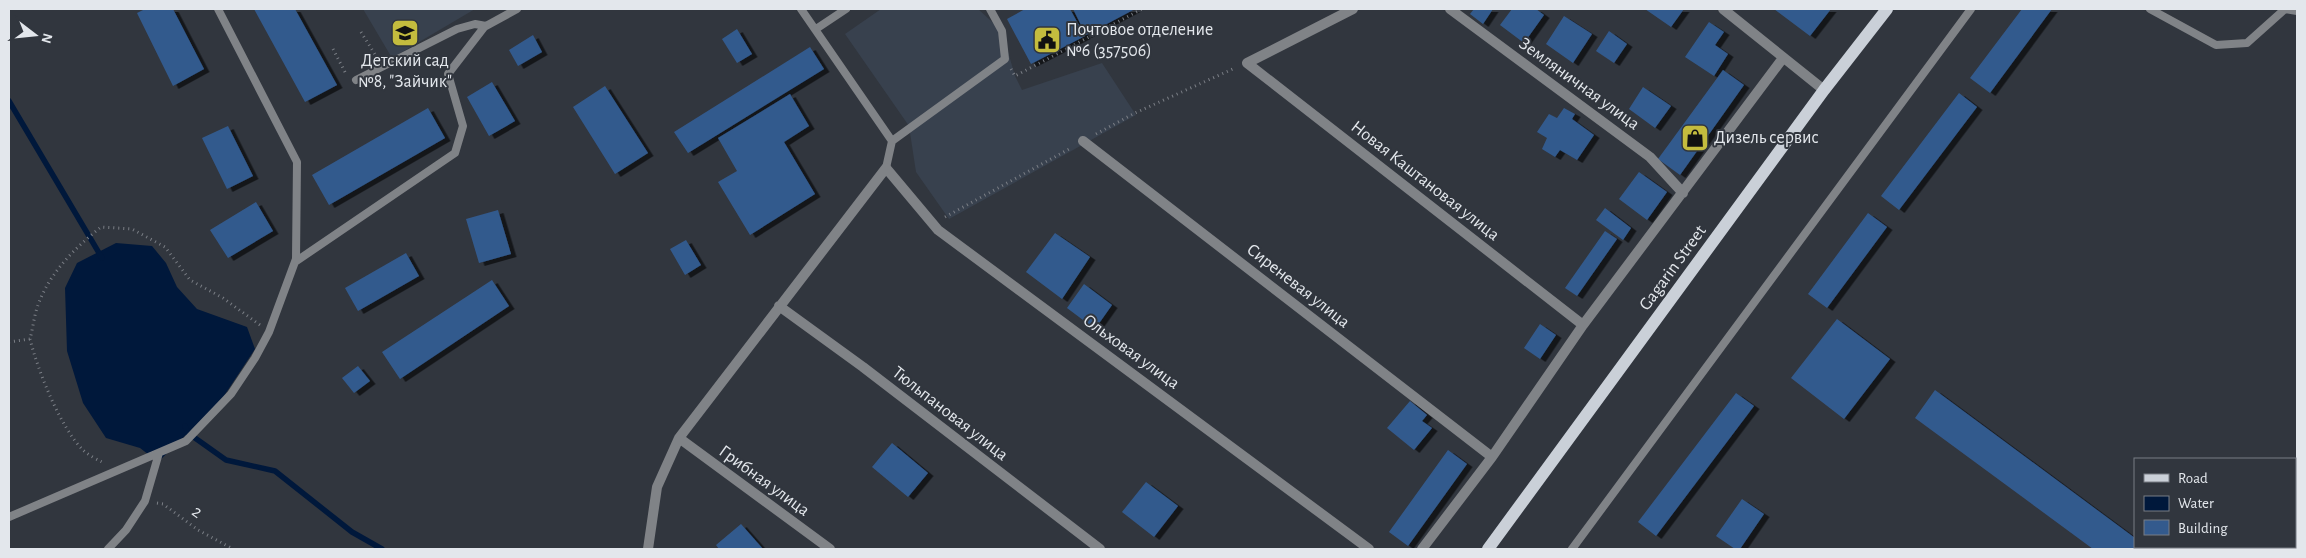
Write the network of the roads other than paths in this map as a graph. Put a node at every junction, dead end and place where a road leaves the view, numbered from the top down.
1 (218, 9) edge
2 (517, 9) edge
3 (801, 9) edge
4 (846, 9) edge
5 (990, 9) edge
6 (1353, 9) edge
7 (1450, 9) edge
8 (1723, 9) edge
9 (1886, 9) edge
10 (1971, 9) edge
11 (2150, 9) edge
12 (2297, 11) edge
13 (485, 26) junction
14 (816, 29) junction
15 (1783, 58) junction
16 (356, 80) dead end
17 (1824, 90) junction
18 (892, 141) junction
19 (1083, 141) dead end
20 (886, 168) junction
21 (1683, 193) junction
22 (295, 262) junction
23 (779, 306) junction
24 (1583, 325) junction
25 (678, 438) junction
26 (159, 453) junction
27 (1492, 457) junction
28 (9, 517) edge
29 (647, 548) edge
30 (108, 549) edge
31 (830, 549) edge
32 (1100, 549) edge
33 (1369, 549) edge
34 (1422, 549) edge
35 (1488, 549) edge
36 (1572, 549) edge

1 - 22 lane
2 - 13 lane
3 - 14 lane
4 - 14 lane
5 - 18 lane
6 - 24 street, Новая Каштановая улица
7 - 21 street, Земляничная улица
8 - 15 street
9 - 17 main road, Gagarin Street
10 - 36 lane
11 - 12 lane
13 - 16 lane
13 - 22 lane
14 - 18 lane
15 - 17 street
15 - 21 street
17 - 35 main road, Gagarin Street
18 - 20 lane
19 - 27 street, Сиреневая улица
20 - 23 street
20 - 33 street, Ольховая улица
21 - 24 street
22 - 26 lane
23 - 25 street
23 - 32 street, Тюльпановая улица
24 - 27 street
25 - 29 street
25 - 31 street, Грибная улица
26 - 28 lane
26 - 30 lane
27 - 34 street

